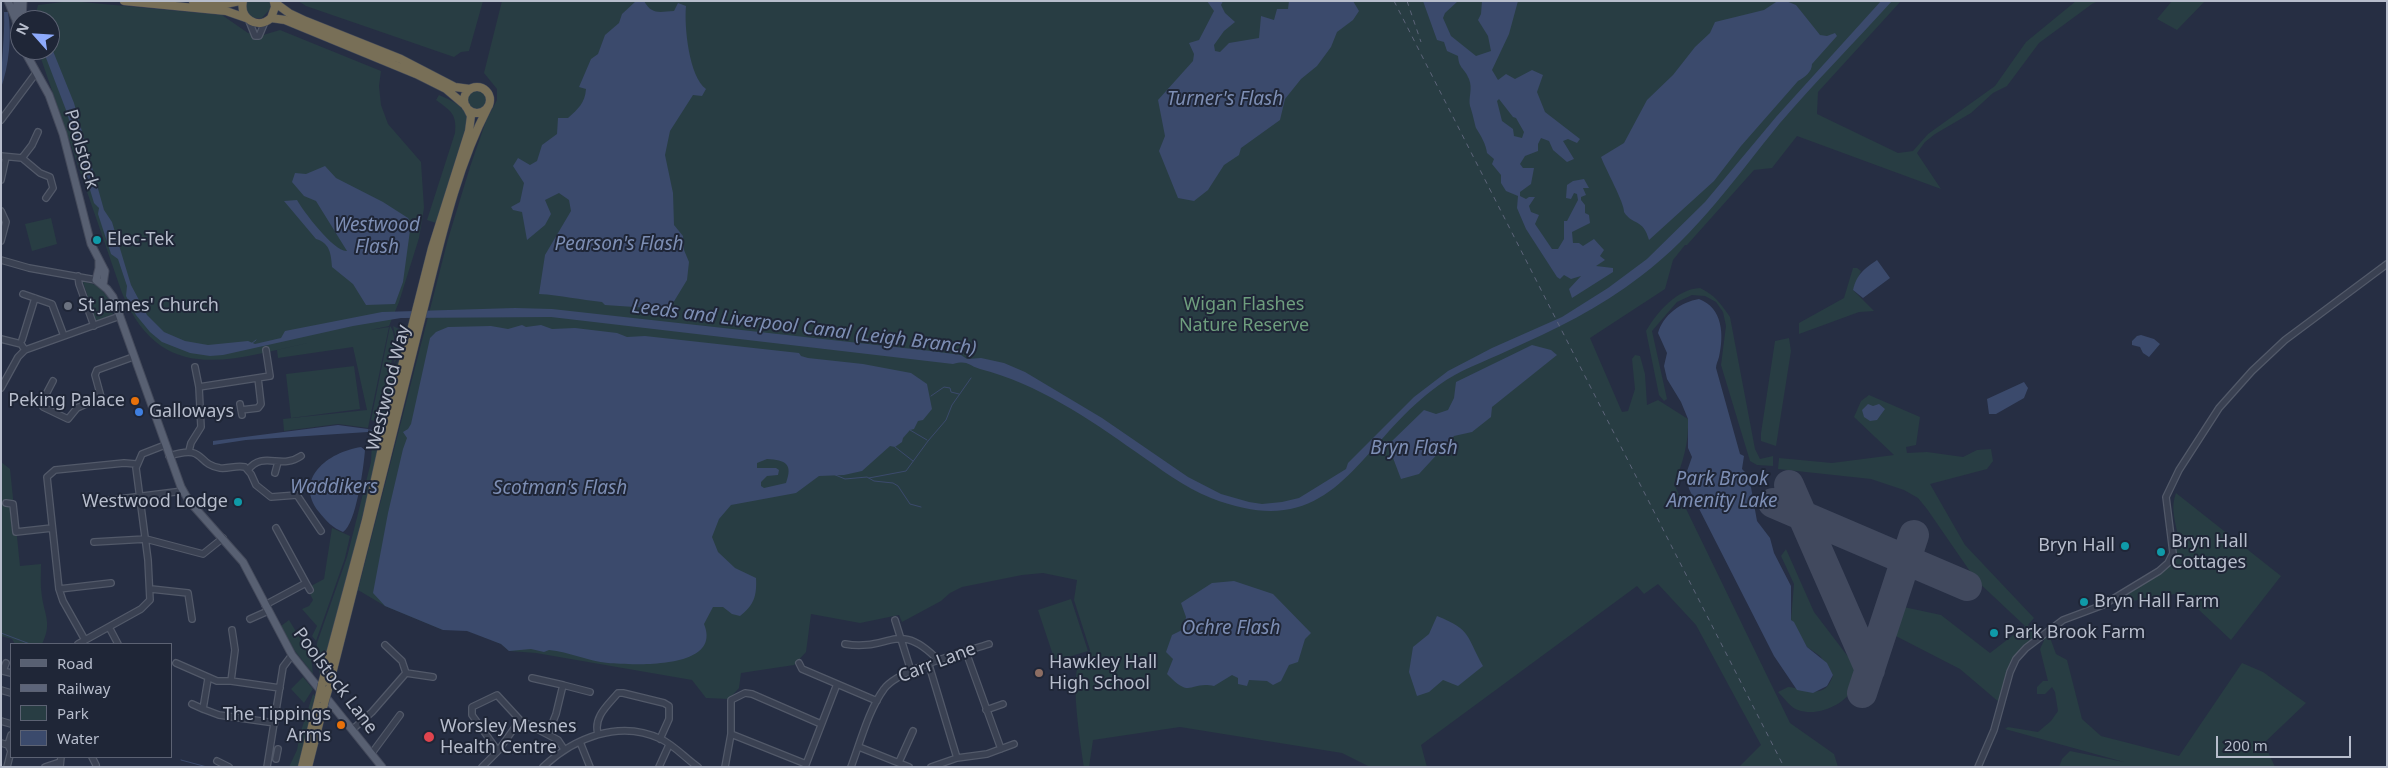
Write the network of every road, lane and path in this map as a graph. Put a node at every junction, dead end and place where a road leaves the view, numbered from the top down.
1 (124, 1) edge
2 (193, 1) edge
3 (242, 1) edge
4 (274, 2) edge
5 (247, 19) junction
6 (268, 20) junction
7 (29, 60) edge
8 (36, 73) junction
9 (470, 89) junction
10 (467, 107) junction
11 (488, 107) junction
12 (1, 120) edge
13 (38, 132) dead end
14 (4, 157) edge
15 (22, 158) junction
16 (1, 180) edge
17 (46, 198) dead end
18 (1, 210) edge
19 (1, 241) edge
20 (1, 260) edge
21 (99, 261) junction
22 (2387, 264) edge
23 (78, 276) junction
24 (96, 280) junction
25 (103, 285) junction
26 (23, 294) dead end
27 (35, 298) junction
28 (423, 299) junction
29 (120, 316) junction
30 (94, 326) junction
31 (64, 336) junction
32 (1, 339) edge
33 (22, 340) dead end
34 (25, 350) junction
35 (266, 350) dead end
36 (133, 357) junction
37 (195, 367) dead end
38 (258, 378) junction
39 (53, 384) dead end
40 (2, 385) edge
41 (200, 388) junction
42 (241, 410) dead end
43 (164, 445) junction
44 (189, 451) junction
45 (168, 456) junction
46 (298, 459) dead end
47 (278, 462) junction
48 (136, 464) junction
49 (248, 470) junction
50 (275, 473) dead end
51 (174, 474) joint
52 (183, 491) junction
53 (140, 497) junction
54 (6, 503) dead end
55 (87, 503) dead end
56 (52, 528) junction
57 (276, 528) dead end
58 (321, 531) dead end
59 (223, 538) junction
60 (146, 539) junction
61 (94, 542) dead end
62 (111, 583) dead end
63 (306, 583) junction
64 (59, 589) junction
65 (151, 589) junction
66 (310, 590) dead end
67 (266, 608) junction
68 (192, 619) dead end
69 (250, 619) dead end
70 (895, 620) dead end
71 (109, 627) junction
72 (232, 630) dead end
73 (900, 638) junction
74 (85, 640) junction
75 (80, 643) edge
76 (117, 643) edge
77 (845, 644) dead end
78 (989, 644) dead end
79 (388, 646) dead end
80 (966, 652) junction
81 (292, 655) junction
82 (939, 661) junction
83 (798, 662) dead end
84 (6, 663) dead end
85 (176, 663) dead end
86 (929, 665) junction
87 (912, 671) junction
88 (10, 673) edge
89 (406, 673) junction
90 (433, 677) dead end
91 (532, 678) dead end
92 (208, 679) junction
93 (231, 681) junction
94 (837, 684) junction
95 (563, 685) junction
96 (280, 688) junction
97 (590, 692) dead end
98 (322, 701) junction
99 (877, 701) junction
100 (192, 704) dead end
101 (1003, 704) dead end
102 (203, 709) junction
103 (986, 710) junction
104 (400, 715) dead end
105 (520, 720) junction
106 (275, 723) junction
107 (821, 724) junction
108 (353, 729) junction
109 (910, 732) dead end
110 (548, 734) junction
111 (598, 734) junction
112 (731, 734) junction
113 (10, 738) edge
114 (660, 739) junction
115 (580, 742) junction
116 (1, 743) edge
117 (1014, 744) dead end
118 (8, 745) junction
119 (670, 745) junction
120 (859, 746) junction
121 (564, 749) junction
122 (1001, 749) junction
123 (10, 751) edge
124 (498, 751) junction
125 (372, 753) junction
126 (92, 758) edge
127 (957, 758) junction
128 (60, 762) edge
129 (217, 762) dead end
130 (899, 762) junction
131 (96, 765) dead end
132 (805, 765) edge
133 (45, 767) edge
134 (229, 767) edge
135 (267, 767) edge
136 (302, 767) edge
137 (308, 767) edge
138 (382, 767) edge
139 (482, 767) edge
140 (543, 767) edge
141 (590, 767) edge
142 (659, 767) edge
143 (698, 767) edge
144 (725, 767) edge
145 (851, 767) edge
146 (909, 767) edge
147 (931, 767) edge
148 (1978, 767) edge

1 - 5 highway
2 - 3 highway
3 - 5 highway
4 - 6 highway
4 - 9 highway
5 - 6 highway
5 - 6 street
6 - 10 highway
7 - 8 main road, Poolstock
8 - 12 street
8 - 21 main road, Poolstock
9 - 10 highway
9 - 11 highway
10 - 11 highway
10 - 28 highway, Westwood Way
11 - 28 highway, Westwood Way
13 - 15 street
14 - 15 street
14 - 16 street
15 - 17 street
18 - 19 street
20 - 23 street
21 - 24 main road
21 - 25 main road, Poolstock
22 - 148 street
23 - 24 street
23 - 30 street
24 - 25 main road, Poolstock
25 - 29 main road, Poolstock
26 - 27 street
27 - 31 street
27 - 33 street
28 - 98 highway, Westwood Way, bridge
29 - 30 street
29 - 36 main road, Poolstock
30 - 31 street
31 - 34 street
32 - 34 street
34 - 40 street
35 - 38 street
36 - 39 street
36 - 43 main road, Poolstock
37 - 41 street
38 - 41 street
38 - 42 street
41 - 44 street
43 - 45 main road, Poolstock
43 - 48 street
44 - 45 street
44 - 49 street
45 - 51 main road, Poolstock
46 - 47 street
47 - 49 street
47 - 50 street
48 - 53 street
48 - 56 street
49 - 58 street
51 - 52 main road, Poolstock Lane
52 - 53 street
52 - 59 main road, Poolstock Lane
53 - 55 street
53 - 60 street
54 - 56 street
56 - 64 street
57 - 63 street
59 - 60 street
59 - 67 main road, Poolstock Lane
60 - 61 street
60 - 65 street
62 - 64 street
63 - 66 street
63 - 67 street
64 - 74 street
65 - 68 street
65 - 71 street
67 - 69 street
67 - 81 main road, Poolstock Lane
70 - 73 street
71 - 74 street
71 - 76 street
72 - 93 street
73 - 77 street
73 - 82 street
73 - 87 street
74 - 75 street
78 - 80 street, Carr Lane
79 - 89 street
80 - 82 street, Carr Lane
80 - 103 street
81 - 96 street
81 - 108 main road, Poolstock Lane
82 - 86 street, Carr Lane
83 - 94 street
84 - 88 street
85 - 92 street
86 - 87 street, Carr Lane
86 - 127 street
87 - 99 street, Carr Lane
89 - 90 street
89 - 108 street
91 - 95 street
92 - 93 street
92 - 102 street
93 - 96 street
94 - 99 street
94 - 107 street
95 - 97 street
95 - 110 street
96 - 106 street
98 - 136 highway, Westwood Way
98 - 137 highway, Westwood Way
99 - 120 street, Carr Lane
100 - 102 street
101 - 103 street
102 - 106 street
103 - 122 street
104 - 125 street
105 - 110 street
105 - 124 street
105 - 124 street
106 - 135 street
107 - 112 street
107 - 132 street
108 - 125 main road, Poolstock Lane
109 - 130 street
110 - 121 street
111 - 114 street
111 - 114 street
111 - 115 street
112 - 132 street
112 - 144 street
113 - 118 street
114 - 119 street
115 - 121 street
115 - 141 street
116 - 118 street
117 - 122 street
118 - 123 street
119 - 142 street
119 - 143 street
120 - 130 street
120 - 145 street, Carr Lane
121 - 140 street
122 - 127 street
124 - 139 street
125 - 138 main road, Poolstock Lane
126 - 131 street
127 - 147 street
128 - 133 street
129 - 134 street
130 - 146 street

